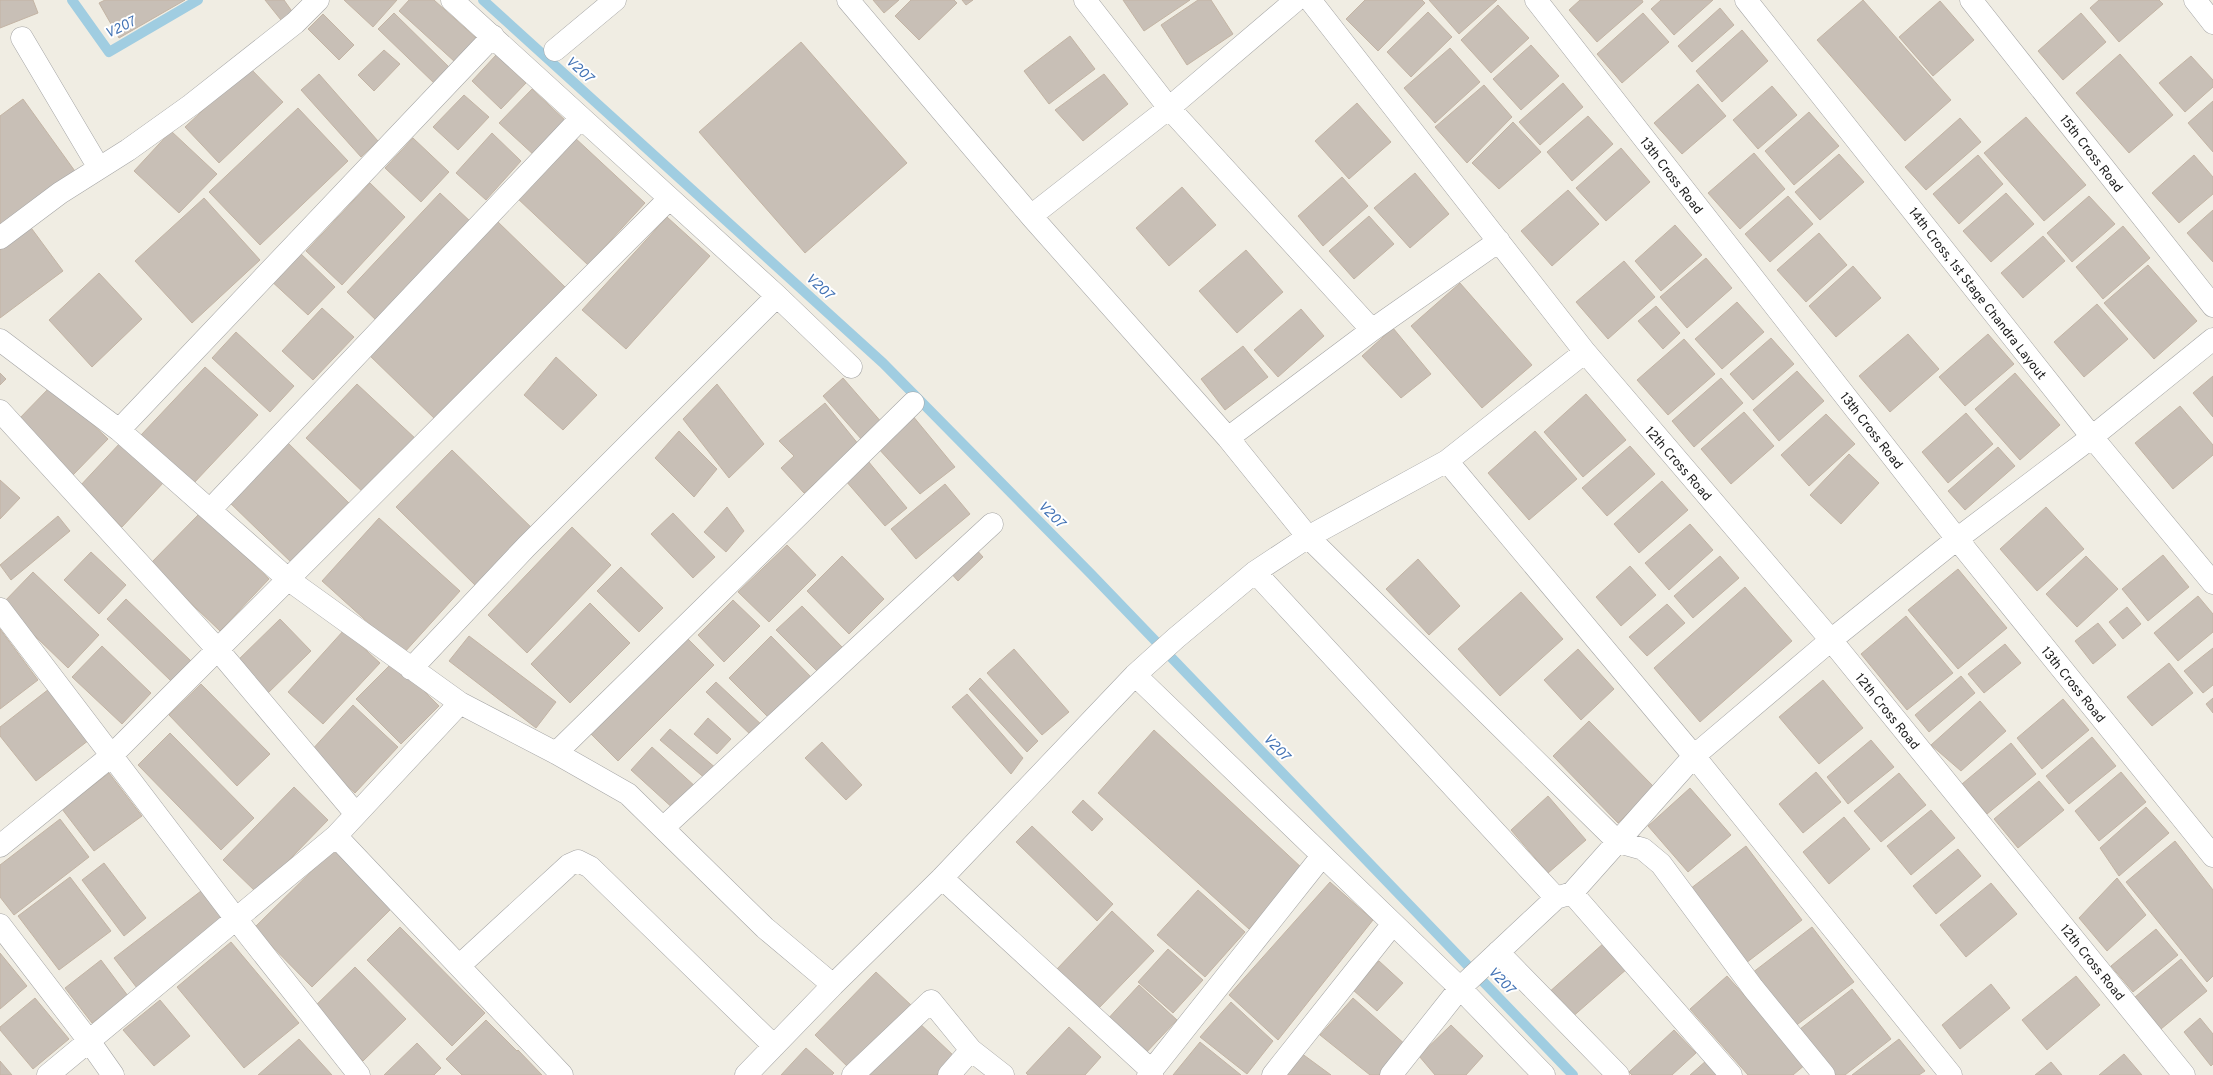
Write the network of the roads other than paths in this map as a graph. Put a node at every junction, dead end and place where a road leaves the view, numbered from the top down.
1 (318, 0) edge
2 (452, 0) edge
3 (615, 0) edge
4 (848, 0) edge
5 (1085, 0) edge
6 (1296, 0) edge
7 (1310, 0) edge
8 (1536, 0) edge
9 (1746, 0) edge
10 (1971, 0) edge
11 (2195, 0) edge
12 (2213, 23) edge
13 (493, 36) junction
14 (22, 38) dead end
15 (555, 50) dead end
16 (1169, 108) junction
17 (580, 118) junction
18 (99, 168) junction
19 (669, 199) junction
20 (1031, 216) junction
21 (0, 238) edge
22 (1499, 241) junction
23 (777, 296) junction
24 (2213, 306) edge
25 (1372, 330) junction
26 (2213, 339) edge
27 (0, 340) edge
28 (1585, 352) junction
29 (851, 367) dead end
30 (913, 403) dead end
31 (0, 410) edge
32 (119, 430) junction
33 (2092, 437) junction
34 (1228, 438) junction
35 (1447, 461) junction
36 (210, 510) junction
37 (992, 524) dead end
38 (1308, 536) junction
39 (1957, 540) junction
40 (1255, 572) junction
41 (289, 580) junction
42 (2213, 583) edge
43 (0, 609) edge
44 (1831, 640) junction
45 (218, 650) junction
46 (411, 669) junction
47 (1135, 675) junction
48 (460, 703) junction
49 (556, 753) junction
50 (111, 756) junction
51 (1694, 756) junction
52 (356, 814) junction
53 (663, 828) junction
54 (336, 836) junction
55 (1618, 842) junction
56 (0, 846) edge
57 (1322, 856) junction
58 (2213, 856) edge
59 (942, 878) junction
60 (1564, 896) junction
61 (236, 919) junction
62 (0, 925) edge
63 (1392, 925) junction
64 (1493, 957) junction
65 (459, 966) junction
66 (833, 985) junction
67 (1462, 987) junction
68 (90, 1041) junction
69 (774, 1046) junction
70 (971, 1050) junction
71 (1941, 1071) edge
72 (1151, 1074) edge
73 (48, 1075) edge
74 (113, 1075) edge
75 (359, 1075) edge
76 (562, 1075) edge
77 (746, 1075) edge
78 (853, 1075) edge
79 (950, 1075) edge
80 (1003, 1075) edge
81 (1273, 1075) edge
82 (1391, 1075) edge
83 (1544, 1075) edge
84 (1618, 1075) edge
85 (1731, 1075) edge
86 (1824, 1075) edge
87 (2184, 1075) edge

1 - 18 street
2 - 13 street
3 - 15 street
4 - 20 street
5 - 16 street
6 - 16 street
7 - 22 street, 12th Cross Road
8 - 39 street, 13th Cross Road
9 - 33 street, 14th Cross, 1st Stage Chandra Layout
10 - 24 street, 15th Cross Road
11 - 12 street
13 - 17 street
13 - 32 street
14 - 18 street
16 - 20 street
16 - 25 street
17 - 19 street
17 - 36 street
18 - 21 street
19 - 23 street
19 - 41 street
20 - 34 street
22 - 25 street
22 - 28 street, 12th Cross Road
23 - 29 street
23 - 46 street
25 - 34 street
26 - 33 street
27 - 32 street
28 - 35 street
28 - 44 street, 12th Cross Road
30 - 49 street
31 - 45 street
32 - 36 street
33 - 39 street
33 - 42 street, 14th Cross, 1st Stage Chandra Layout
34 - 38 street
35 - 38 street
35 - 51 street
36 - 41 street
37 - 53 street
38 - 40 street
38 - 55 street
39 - 44 street
39 - 58 street, 13th Cross Road
40 - 47 street
40 - 60 street
41 - 45 street
41 - 46 street
43 - 50 street
44 - 51 street
44 - 87 street, 12th Cross Road
45 - 50 street
45 - 52 street
46 - 48 street
47 - 57 street
47 - 59 street
48 - 49 street
48 - 52 street
49 - 53 street
50 - 56 street
50 - 61 street
51 - 55 street
51 - 71 street
52 - 54 street
53 - 66 street
54 - 61 street
54 - 65 street
55 - 60 street
55 - 86 street
57 - 63 street
57 - 72 street
59 - 66 street
59 - 72 street
60 - 64 street
60 - 85 street
61 - 68 street
61 - 75 street
62 - 68 street
63 - 67 street
63 - 81 street
64 - 67 street
64 - 84 street
65 - 69 street
65 - 76 street
66 - 69 street
67 - 82 street
67 - 83 street
68 - 73 street
68 - 74 street
69 - 77 street
70 - 78 street
70 - 79 street
70 - 80 street

